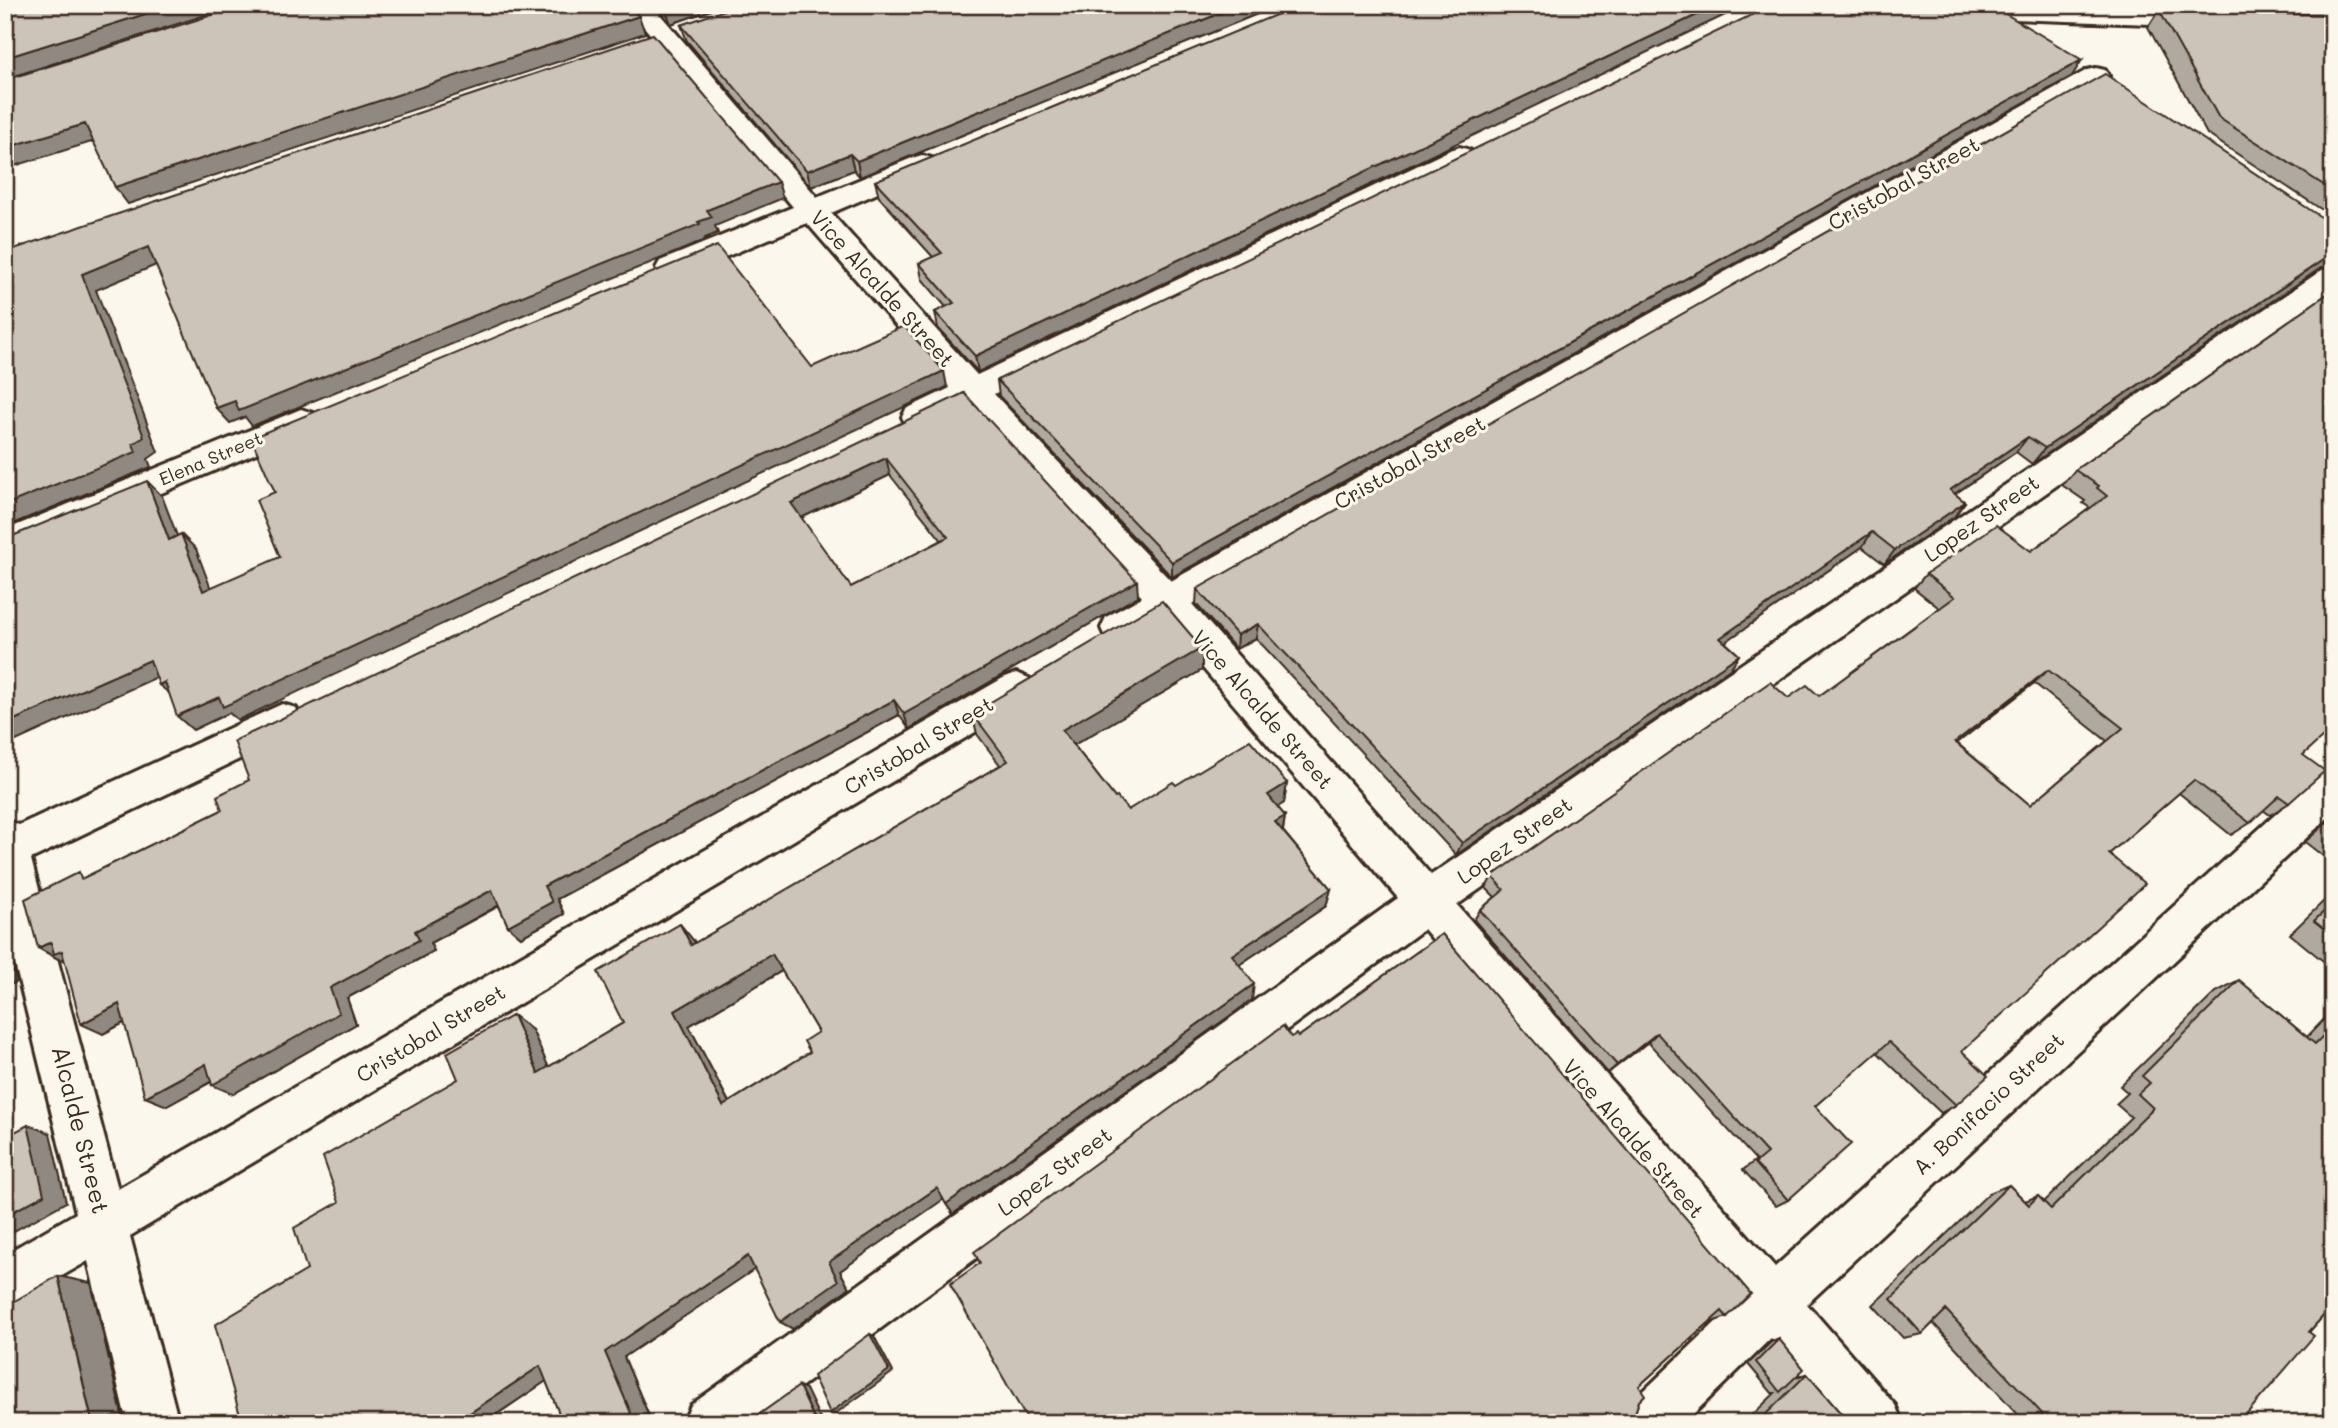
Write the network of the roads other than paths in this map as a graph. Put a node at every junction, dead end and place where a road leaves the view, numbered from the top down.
1 (638, 5) edge
2 (1984, 9) edge
3 (2237, 19) edge
4 (2038, 41) edge
5 (2095, 76) edge
6 (1486, 144) edge
7 (951, 152) edge
8 (811, 209) junction
9 (2333, 277) edge
10 (645, 279) edge
11 (972, 391) junction
12 (325, 412) edge
13 (887, 432) edge
14 (5, 545) edge
15 (1167, 600) junction
16 (1095, 642) edge
17 (1048, 670) edge
18 (307, 708) edge
19 (2333, 787) edge
20 (6, 846) edge
21 (1428, 901) junction
22 (105, 1226) junction
23 (5, 1282) edge
24 (1773, 1302) junction
25 (153, 1423) edge
26 (709, 1423) edge
27 (1647, 1423) edge
28 (1877, 1423) edge

1 - 8 street, Vice Alcalde Street
2 - 3 street
2 - 4 street
5 - 15 street, Cristobal Street
6 - 11 street
7 - 8 street
8 - 10 street
8 - 11 street, Vice Alcalde Street
9 - 21 street, Lopez Street
11 - 13 street
11 - 15 street, Vice Alcalde Street
12 - 14 street, Elena Street
15 - 16 street, Cristobal Street
15 - 21 street, Vice Alcalde Street
17 - 22 street, Cristobal Street
18 - 20 street
19 - 24 street, A. Bonifacio Street
20 - 22 street, Alcalde Street
21 - 24 street, Vice Alcalde Street
21 - 26 street, Lopez Street
22 - 23 street, Cristobal Street
22 - 25 street, Alcalde Street
24 - 27 street, A. Bonifacio Street
24 - 28 street, Vice Alcalde Street

